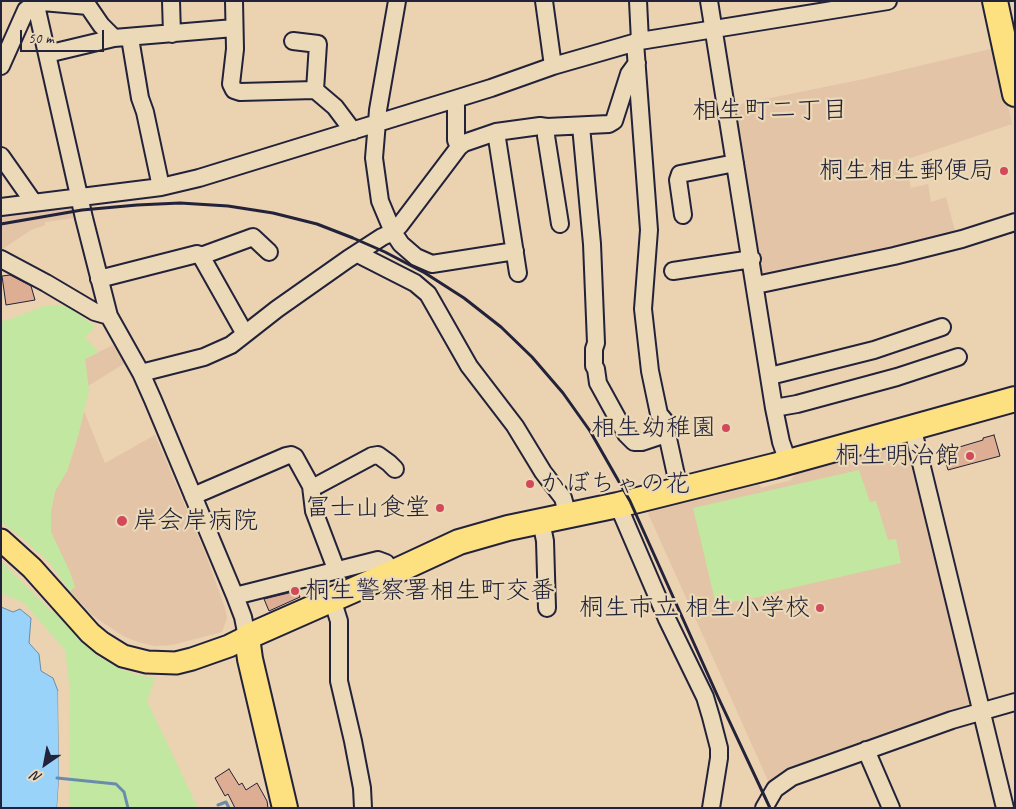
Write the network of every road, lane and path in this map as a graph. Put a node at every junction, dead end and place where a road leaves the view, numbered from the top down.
1 (171, 1) edge
2 (234, 1) edge
3 (397, 1) edge
4 (544, 1) edge
5 (638, 1) edge
6 (709, 1) edge
7 (888, 1) edge
8 (995, 1) edge
9 (35, 3) edge
10 (234, 28) junction
11 (714, 30) junction
12 (172, 34) junction
13 (122, 38) junction
14 (293, 41) dead end
15 (638, 42) junction
16 (47, 54) junction
17 (637, 63) junction
18 (1, 66) edge
19 (553, 66) junction
20 (315, 90) junction
21 (1015, 94) edge
22 (456, 98) junction
23 (377, 124) junction
24 (581, 126) junction
25 (547, 127) junction
26 (353, 131) junction
27 (496, 132) junction
28 (459, 146) junction
29 (1, 156) edge
30 (735, 163) junction
31 (161, 187) junction
32 (80, 197) junction
33 (34, 203) junction
34 (1, 207) edge
35 (683, 215) dead end
36 (1015, 222) edge
37 (560, 224) dead end
38 (397, 238) junction
39 (515, 251) junction
40 (269, 252) dead end
41 (358, 254) junction
42 (201, 256) junction
43 (1, 259) edge
44 (752, 259) junction
45 (673, 271) dead end
46 (518, 273) dead end
47 (100, 279) junction
48 (756, 285) junction
49 (109, 316) junction
50 (942, 327) dead end
51 (245, 334) junction
52 (958, 358) dead end
53 (141, 373) junction
54 (770, 376) junction
55 (1015, 399) edge
56 (774, 408) junction
57 (912, 426) junction
58 (665, 427) junction
59 (788, 462) junction
60 (395, 468) dead end
61 (311, 486) junction
62 (679, 489) junction
63 (193, 496) junction
64 (618, 504) junction
65 (568, 516) junction
66 (540, 521) junction
67 (1, 540) edge
68 (336, 569) junction
69 (392, 573) junction
70 (235, 596) junction
71 (332, 599) junction
72 (547, 608) dead end
73 (247, 637) junction
74 (1015, 702) edge
75 (981, 712) junction
76 (866, 750) junction
77 (771, 803) edge
78 (887, 806) edge
79 (285, 808) edge
80 (363, 808) edge
81 (711, 808) edge
82 (1005, 808) edge

1 - 12 street
2 - 10 street
3 - 23 street
4 - 19 street
5 - 15 street
6 - 11 street
7 - 11 street
8 - 21 highway
9 - 13 street
9 - 16 street
9 - 18 street
10 - 12 street
10 - 20 street
11 - 15 street
11 - 30 street
12 - 13 street
13 - 16 street
13 - 31 street
14 - 20 street
15 - 17 street
15 - 19 street
16 - 32 street
17 - 24 street
17 - 58 street
19 - 22 street
20 - 26 street
22 - 23 street
22 - 28 street
23 - 26 street
23 - 38 street
24 - 25 street
24 - 58 street
25 - 27 street
25 - 37 street
26 - 31 street
27 - 28 street
27 - 39 street
28 - 38 street
29 - 33 street
30 - 35 street
30 - 44 street
31 - 32 street
32 - 33 street
32 - 47 street
33 - 34 street
36 - 48 street
38 - 39 street
38 - 41 street
39 - 46 street
40 - 42 street
41 - 51 street
41 - 65 street
42 - 47 street
42 - 51 street
43 - 49 street
44 - 45 street
44 - 48 street
47 - 49 street
48 - 54 street
49 - 53 street
50 - 54 street
51 - 53 street
52 - 56 street
53 - 63 street
54 - 56 street
55 - 57 highway
56 - 59 street
57 - 59 highway
57 - 75 street
58 - 62 street
59 - 62 highway
60 - 61 street
61 - 63 street
61 - 68 street
62 - 64 highway
63 - 70 street
64 - 65 highway
64 - 81 street
65 - 66 highway
66 - 69 highway
66 - 72 street
67 - 73 main road
68 - 69 street
68 - 70 street
69 - 71 highway
70 - 73 street
71 - 73 highway
71 - 80 street
73 - 79 highway
74 - 75 street
75 - 76 street
75 - 82 street
76 - 77 street
76 - 78 street

